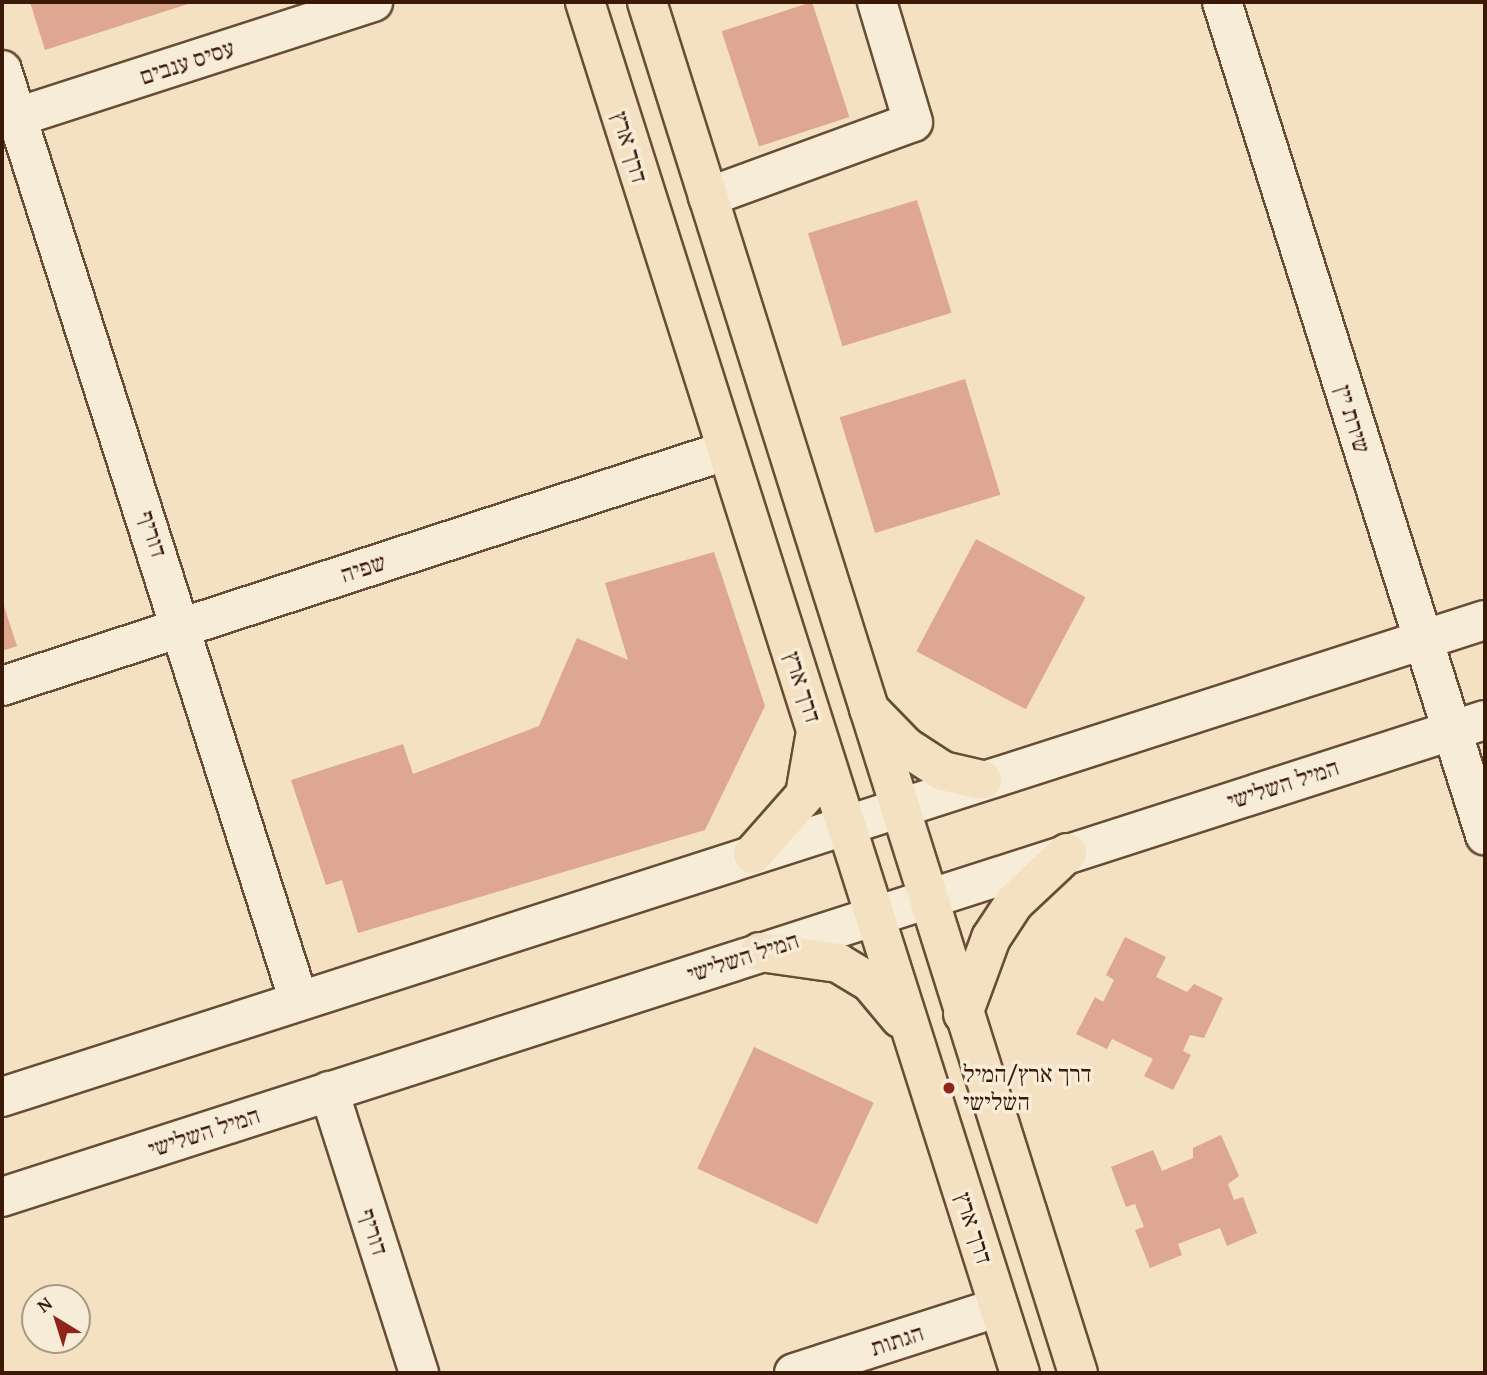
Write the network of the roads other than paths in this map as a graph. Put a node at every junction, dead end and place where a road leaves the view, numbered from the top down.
1 (373, 2) edge
2 (585, 2) edge
3 (647, 2) edge
4 (877, 2) edge
5 (1222, 2) edge
6 (2, 70) edge
7 (9, 120) edge
8 (708, 197) junction
9 (725, 451) junction
10 (1485, 621) edge
11 (183, 627) junction
12 (1423, 640) junction
13 (2, 686) edge
14 (864, 704) junction
15 (1468, 725) edge
16 (816, 727) junction
17 (982, 780) junction
18 (896, 807) junction
19 (847, 823) junction
20 (1485, 835) edge
21 (1067, 853) junction
22 (752, 854) junction
23 (926, 898) junction
24 (873, 915) junction
25 (760, 952) junction
26 (299, 1001) junction
27 (963, 1014) junction
28 (910, 1030) junction
29 (329, 1091) junction
30 (2, 1097) edge
31 (2, 1197) edge
32 (999, 1307) junction
33 (419, 1373) edge
34 (794, 1373) edge
35 (1020, 1373) edge
36 (1078, 1373) edge

1 - 7 street, עסיס ענבים
2 - 9 main road, דרך ארץ
3 - 8 main road
4 - 8 street
5 - 12 street, שירת יין
6 - 7 street, דוריף
7 - 11 street, דוריף
8 - 14 main road
9 - 11 street, שפיה
9 - 16 main road, דרך ארץ
10 - 12 street
11 - 13 street, שפיה
11 - 26 street, דוריף
12 - 15 street, שירת יין
12 - 17 street
14 - 17 main road
14 - 18 main road
15 - 20 street, שירת יין
15 - 21 street, המיל השלישי
16 - 19 main road, דרך ארץ
16 - 22 main road
17 - 18 street
18 - 19 street
18 - 23 main road
19 - 22 street
19 - 24 main road, דרך ארץ
21 - 23 street, המיל השלישי
21 - 27 main road
22 - 26 street
23 - 24 street, המיל השלישי
23 - 27 main road
24 - 25 street, המיל השלישי
24 - 28 main road, דרך ארץ
25 - 28 main road
25 - 29 street, המיל השלישי
26 - 30 street
27 - 36 main road
28 - 32 main road, דרך ארץ
29 - 31 street, המיל השלישי
29 - 33 street, דוריף
32 - 34 street, הגתות
32 - 35 main road, דרך ארץ

